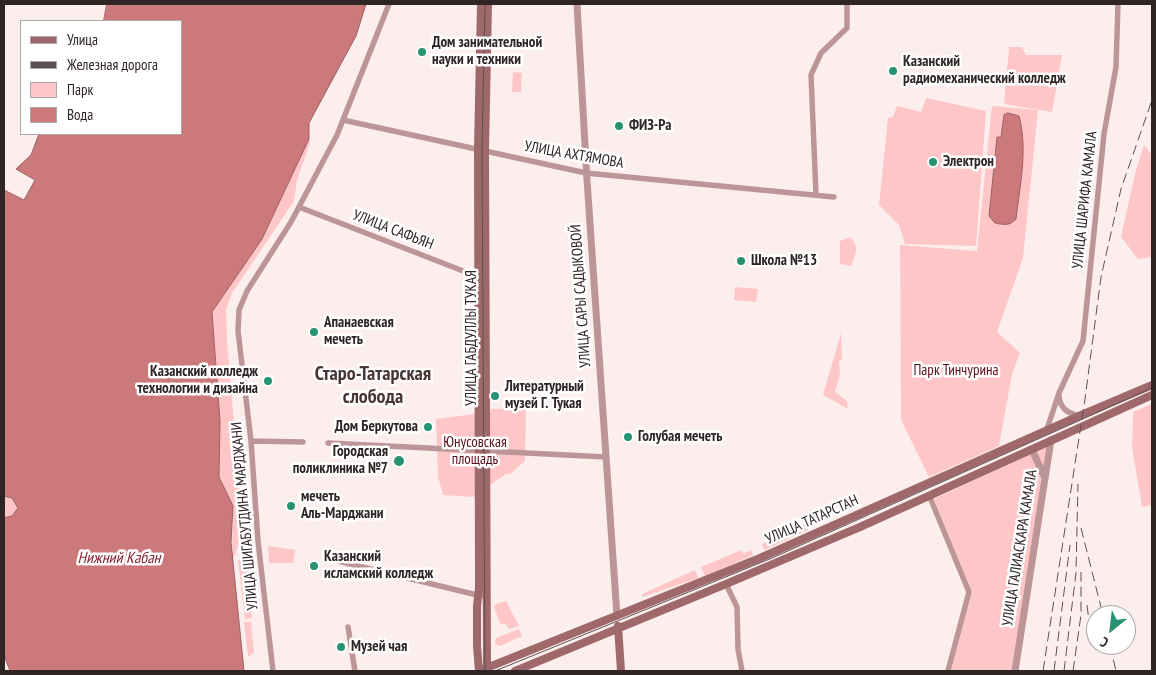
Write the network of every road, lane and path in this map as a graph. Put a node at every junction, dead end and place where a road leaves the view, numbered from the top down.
1 (389, 4) edge
2 (481, 4) edge
3 (488, 4) edge
4 (577, 4) edge
5 (847, 4) edge
6 (1118, 4) edge
7 (343, 120) junction
8 (481, 149) junction
9 (586, 173) junction
10 (816, 195) junction
11 (834, 197) dead end
12 (299, 207) junction
13 (482, 279) junction
14 (1152, 385) edge
15 (1059, 394) junction
16 (1152, 395) edge
17 (1079, 416) junction
18 (1047, 430) junction
19 (1051, 440) junction
20 (251, 441) junction
21 (302, 442) dead end
22 (328, 443) dead end
23 (1034, 448) junction
24 (482, 451) junction
25 (606, 457) junction
26 (1045, 478) junction
27 (924, 484) junction
28 (929, 495) junction
29 (338, 562) dead end
30 (726, 584) junction
31 (482, 596) junction
32 (617, 616) junction
33 (348, 627) dead end
34 (618, 628) junction
35 (483, 670) edge
36 (273, 671) edge
37 (355, 671) edge
38 (515, 671) edge
39 (621, 671) edge
40 (742, 671) edge
41 (948, 671) edge
42 (1015, 671) edge

1 - 7 street, УЛИЦА ШИГАБУТДИНА МАРДЖАНИ
2 - 8 main road, УЛИЦА ГАБДУЛЛЫ ТУКАЯ
3 - 8 main road, УЛИЦА ГАБДУЛЛЫ ТУКАЯ
4 - 9 street, УЛИЦА САРЫ САДЫКОВОЙ
5 - 10 street
6 - 15 street, УЛИЦА ШАРИФА КАМАЛА
7 - 8 street, УЛИЦА АХТЯМОВА
7 - 12 street, УЛИЦА ШИГАБУТДИНА МАРДЖАНИ
8 - 9 street, УЛИЦА АХТЯМОВА
8 - 13 main road, УЛИЦА ГАБДУЛЛЫ ТУКАЯ
9 - 10 street, УЛИЦА АХТЯМОВА
9 - 25 street, УЛИЦА САРЫ САДЫКОВОЙ
10 - 11 street, УЛИЦА АХТЯМОВА
12 - 13 street, УЛИЦА САФЬЯН
12 - 20 street, УЛИЦА ШИГАБУТДИНА МАРДЖАНИ
13 - 24 main road, УЛИЦА ГАБДУЛЛЫ ТУКАЯ
14 - 17 main road, УЛИЦА ТАТАРСТАН
15 - 17 street
15 - 18 street, УЛИЦА ШАРИФА КАМАЛА
16 - 19 main road, УЛИЦА ТАТАРСТАН
17 - 18 main road, УЛИЦА ТАТАРСТАН
18 - 19 main road
18 - 23 main road
18 - 27 main road, УЛИЦА ТАТАРСТАН
19 - 23 main road, УЛИЦА ТАТАРСТАН
19 - 26 street, УЛИЦА ГАЛИАСКАРА КАМАЛА
20 - 21 street
20 - 36 street, УЛИЦА ШИГАБУТДИНА МАРДЖАНИ
22 - 24 street
23 - 26 street
23 - 28 main road, УЛИЦА ТАТАРСТАН
24 - 25 street
24 - 31 main road, УЛИЦА ГАБДУЛЛЫ ТУКАЯ
25 - 32 street, УЛИЦА САРЫ САДЫКОВОЙ
26 - 42 street, УЛИЦА ГАЛИАСКАРА КАМАЛА
27 - 28 main road
27 - 32 main road, УЛИЦА ТАТАРСТАН
28 - 30 main road, УЛИЦА ТАТАРСТАН
28 - 41 street
29 - 31 street
30 - 34 main road, УЛИЦА ТАТАРСТАН
30 - 40 street
31 - 35 main road, УЛИЦА ГАБДУЛЛЫ ТУКАЯ
32 - 34 main road
32 - 35 main road, УЛИЦА ТАТАРСТАН
33 - 37 street
34 - 38 main road, УЛИЦА ТАТАРСТАН
34 - 39 main road

